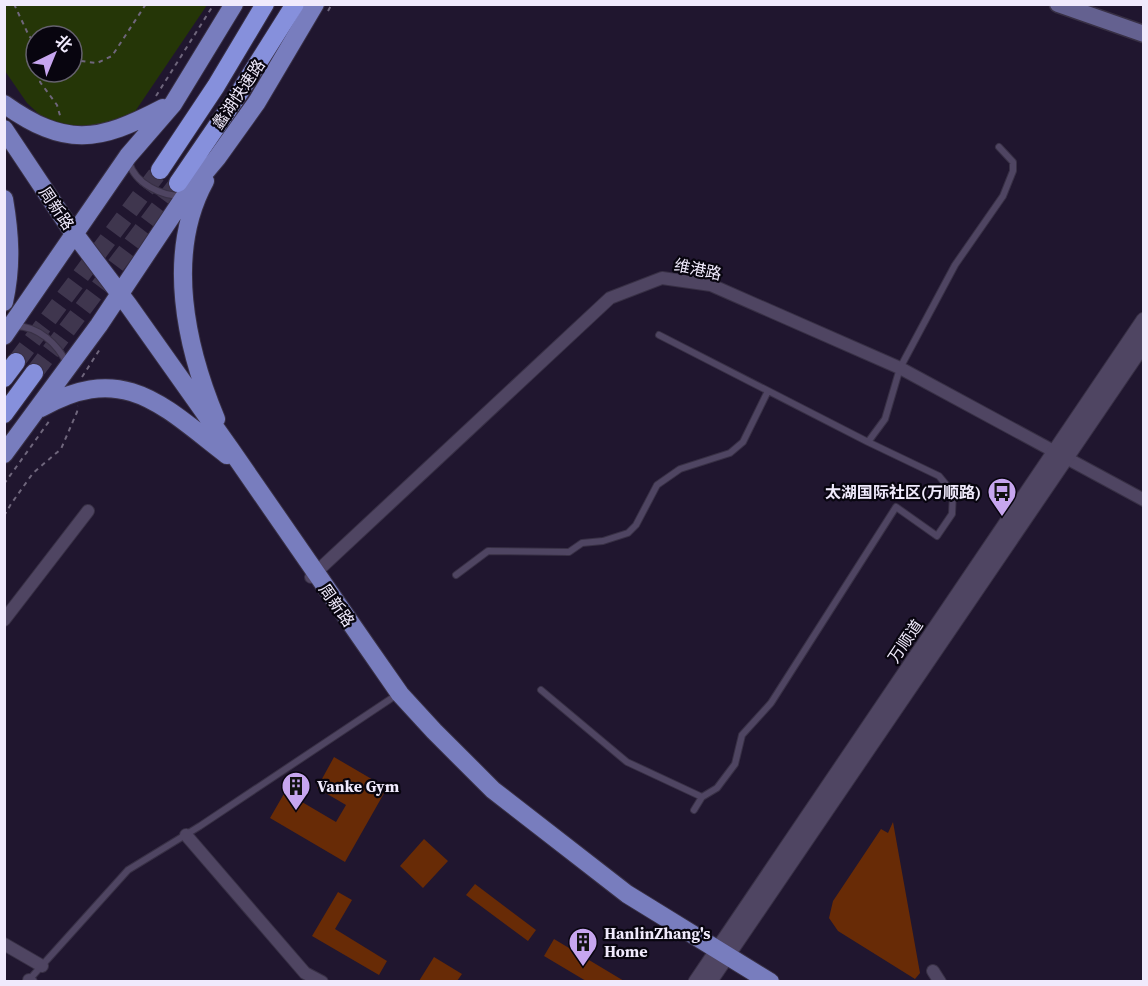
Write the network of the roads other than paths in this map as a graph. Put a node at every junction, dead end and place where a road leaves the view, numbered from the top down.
1 (234, 4) edge
2 (265, 4) edge
3 (295, 4) edge
4 (315, 4) edge
5 (1058, 4) edge
6 (1143, 34) edge
7 (4, 104) edge
8 (173, 104) junction
9 (4, 129) edge
10 (4, 137) edge
11 (999, 147) dead end
12 (128, 156) junction
13 (217, 158) junction
14 (160, 170) tunnel mouth
15 (181, 189) junction
16 (4, 199) edge
17 (73, 236) junction
18 (118, 296) junction
19 (4, 302) edge
20 (1143, 320) edge
21 (8, 331) edge
22 (659, 335) dead end
23 (1143, 343) edge
24 (16, 362) tunnel mouth
25 (68, 367) junction
26 (899, 371) junction
27 (34, 374) tunnel mouth
28 (4, 378) edge
29 (768, 391) junction
30 (36, 411) junction
31 (4, 414) edge
32 (868, 442) junction
33 (229, 453) junction
34 (4, 454) edge
35 (1060, 457) junction
36 (1143, 500) edge
37 (1143, 507) edge
38 (88, 511) dead end
39 (456, 575) dead end
40 (315, 578) junction
41 (4, 620) edge
42 (541, 690) dead end
43 (394, 696) junction
44 (702, 797) junction
45 (694, 810) dead end
46 (186, 835) junction
47 (4, 944) edge
48 (721, 953) junction
49 (42, 966) junction
50 (29, 981) edge
51 (322, 981) edge
52 (696, 981) edge
53 (709, 981) edge
54 (762, 981) edge
55 (770, 981) edge

1 - 8 main road
2 - 14 highway, 蠡湖快速路
3 - 15 highway, 蠡湖快速路
4 - 13 main road
5 - 6 main road
7 - 8 main road
8 - 12 main road
9 - 17 main road, 周新路
10 - 17 main road, 周新路
11 - 26 lane
12 - 15 lane
12 - 17 main road
13 - 15 main road
13 - 33 main road
15 - 18 main road
16 - 19 main road
17 - 18 main road, 周新路
17 - 21 main road
18 - 25 main road
18 - 33 main road, 周新路
20 - 35 street, 万顺道
21 - 25 lane
22 - 29 lane
23 - 35 street, 万顺道
24 - 28 highway
25 - 30 main road
26 - 32 lane
26 - 35 street, 维港路
26 - 40 street, 维港路
27 - 31 highway
29 - 32 lane
29 - 39 lane
30 - 33 main road
30 - 34 main road
32 - 44 lane
33 - 40 main road, 周新路
35 - 36 street, 维港路
35 - 37 street, 维港路
35 - 48 street, 万顺道
38 - 41 street
40 - 43 main road, 周新路
40 - 48 main road, 周新路
42 - 44 lane
43 - 46 lane
43 - 48 main road, 周新路
44 - 45 lane
46 - 49 lane
46 - 51 street
47 - 49 street
48 - 52 street, 万顺道
48 - 53 street, 万顺道
48 - 54 main road, 周新路
48 - 55 main road, 周新路
49 - 50 lane

